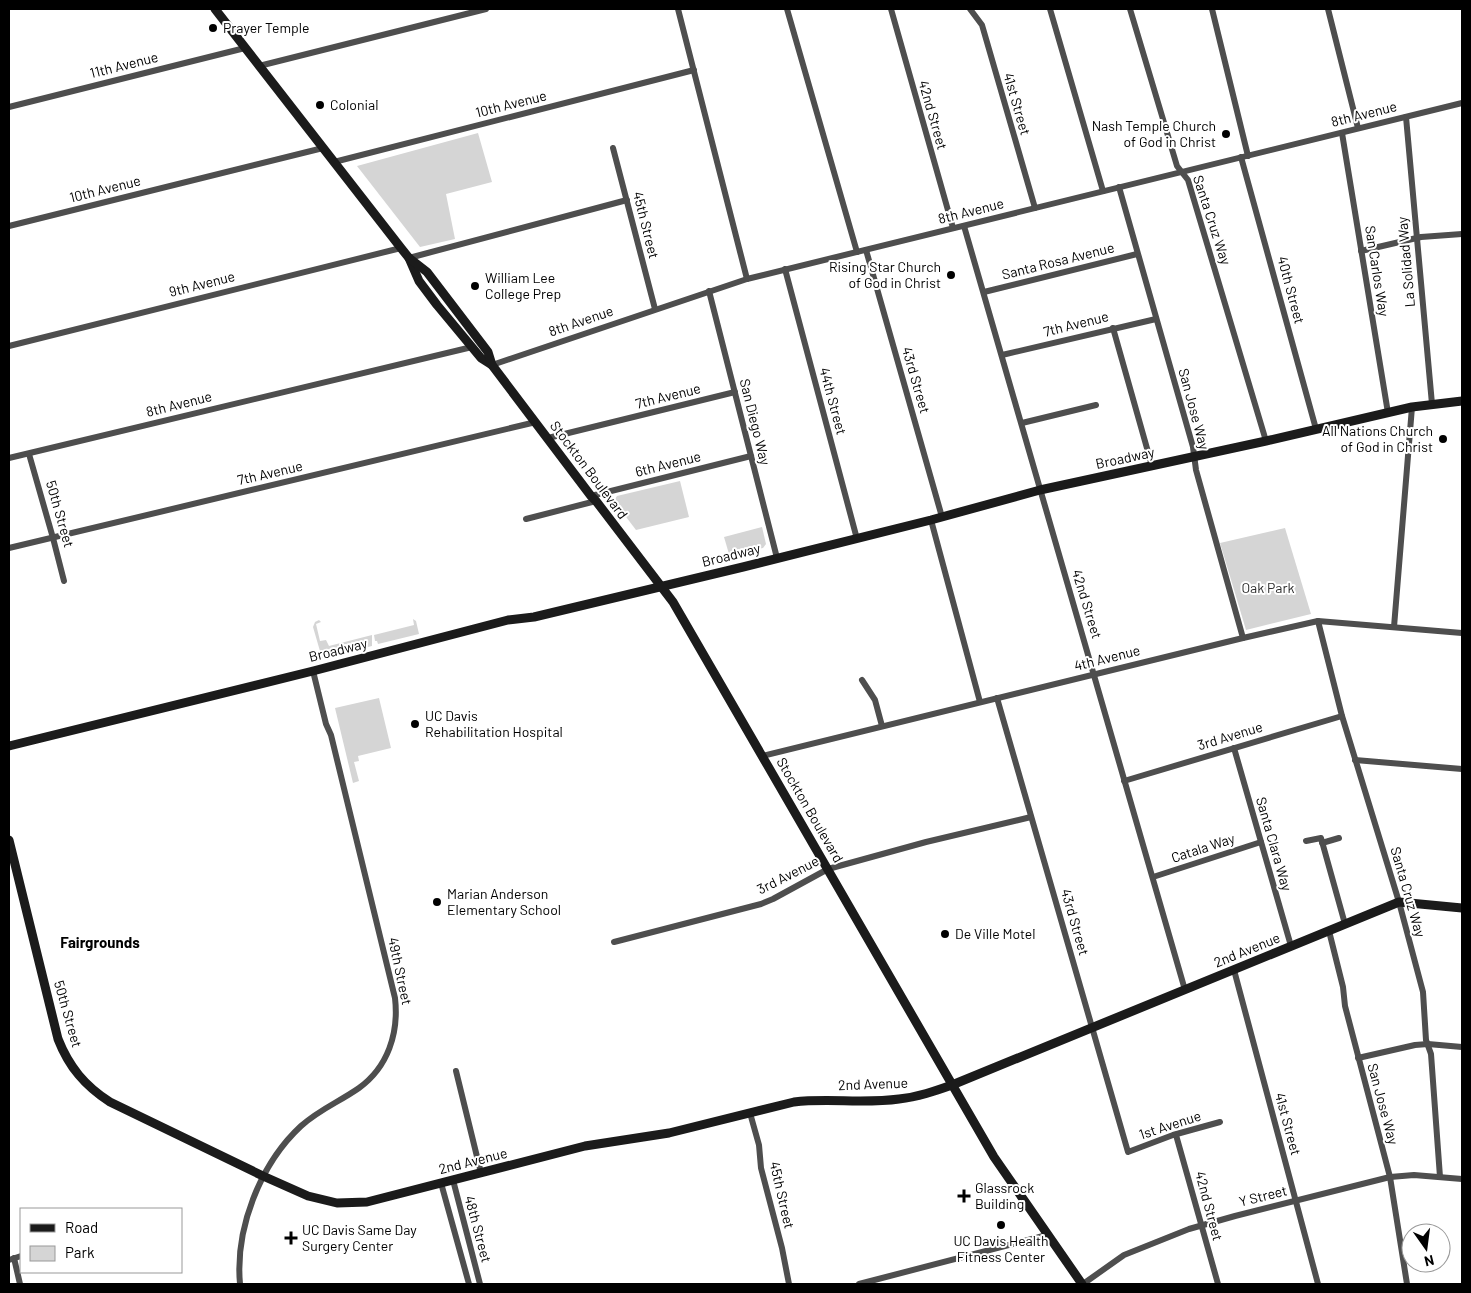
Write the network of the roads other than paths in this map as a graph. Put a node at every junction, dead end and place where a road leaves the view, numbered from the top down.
1 (215, 9) edge
2 (486, 9) edge
3 (678, 9) edge
4 (787, 9) edge
5 (891, 9) edge
6 (970, 9) edge
7 (1050, 9) edge
8 (1130, 9) edge
9 (1212, 9) edge
10 (1328, 9) edge
11 (245, 48) junction
12 (259, 66) junction
13 (694, 70) junction
14 (1462, 103) edge
15 (9, 107) edge
16 (1406, 117) junction
17 (1358, 128) junction
18 (1342, 132) junction
19 (323, 148) junction
20 (614, 148) dead end
21 (1245, 156) junction
22 (334, 162) junction
23 (1182, 172) junction
24 (1119, 187) junction
25 (1103, 191) junction
26 (627, 200) junction
27 (1035, 208) junction
28 (9, 226) edge
29 (964, 226) junction
30 (953, 228) junction
31 (1462, 234) edge
32 (1416, 238) junction
33 (401, 248) junction
34 (866, 250) junction
35 (1361, 251) junction
36 (857, 252) junction
37 (1137, 254) junction
38 (409, 258) junction
39 (785, 270) junction
40 (747, 279) junction
41 (708, 291) junction
42 (984, 292) junction
43 (655, 309) junction
44 (1156, 319) junction
45 (1113, 328) junction
46 (9, 346) edge
47 (472, 347) junction
48 (1002, 355) junction
49 (492, 365) junction
50 (735, 392) junction
51 (1462, 402) edge
52 (1432, 404) junction
53 (1096, 405) dead end
54 (1412, 407) junction
55 (1388, 413) junction
56 (536, 422) junction
57 (1022, 423) junction
58 (1316, 429) junction
59 (548, 438) junction
60 (1266, 442) junction
61 (28, 454) junction
62 (751, 456) junction
63 (1194, 456) junction
64 (9, 458) edge
65 (1152, 466) junction
66 (1040, 490) junction
67 (593, 499) junction
68 (942, 517) junction
69 (526, 519) dead end
70 (931, 520) junction
71 (53, 538) junction
72 (857, 539) junction
73 (9, 548) edge
74 (777, 558) junction
75 (64, 581) dead end
76 (662, 586) junction
77 (1318, 621) junction
78 (1394, 627) junction
79 (1462, 633) edge
80 (1243, 638) junction
81 (313, 671) junction
82 (1094, 674) junction
83 (862, 680) dead end
84 (997, 698) junction
85 (980, 702) junction
86 (1342, 716) junction
87 (882, 726) junction
88 (9, 746) edge
89 (1234, 748) junction
90 (762, 756) junction
91 (1355, 760) junction
92 (1462, 769) edge
93 (1124, 781) junction
94 (1031, 817) junction
95 (1339, 838) dead end
96 (9, 840) edge
97 (1306, 841) dead end
98 (1261, 842) junction
99 (1322, 843) junction
100 (828, 869) junction
101 (1153, 877) junction
102 (1399, 902) junction
103 (1462, 908) edge
104 (1345, 924) junction
105 (1329, 931) junction
106 (614, 942) dead end
107 (1291, 946) junction
108 (1234, 970) junction
109 (1186, 990) junction
110 (1092, 1028) junction
111 (1428, 1044) junction
112 (1462, 1048) edge
113 (1358, 1058) junction
114 (456, 1071) dead end
115 (952, 1085) junction
116 (750, 1113) junction
117 (1220, 1122) dead end
118 (1176, 1134) junction
119 (1128, 1152) joint
120 (481, 1173) junction
121 (263, 1176) junction
122 (1440, 1177) junction
123 (1390, 1178) junction
124 (1462, 1179) edge
125 (453, 1180) junction
126 (441, 1183) junction
127 (1295, 1200) junction
128 (1201, 1225) junction
129 (1047, 1235) junction
130 (11, 1259) edge
131 (20, 1284) edge
132 (240, 1284) edge
133 (469, 1284) edge
134 (480, 1284) edge
135 (788, 1284) edge
136 (859, 1284) edge
137 (1082, 1284) edge
138 (1218, 1284) edge
139 (1318, 1284) edge
140 (1407, 1284) edge

1 - 11 main road, Stockton Boulevard
2 - 12 street
3 - 13 street
4 - 36 street
5 - 30 street, 42nd Street
6 - 27 street, 41st Street
7 - 25 street
8 - 23 street, Santa Cruz Way
9 - 21 street, 40th Street
10 - 17 street
11 - 12 main road, Stockton Boulevard
11 - 15 street, 11th Avenue
12 - 19 main road, Stockton Boulevard
13 - 22 street, 10th Avenue
13 - 40 street
14 - 16 street, 8th Avenue
16 - 17 street, 8th Avenue
16 - 32 street, La Solidad Way
17 - 18 street, 8th Avenue
18 - 21 street, 8th Avenue
18 - 35 street, San Carlos Way
19 - 22 main road, Stockton Boulevard
19 - 28 street, 10th Avenue
20 - 26 street, 45th Street
21 - 23 street, 8th Avenue
21 - 58 street, 40th Street
22 - 33 main road, Stockton Boulevard
23 - 24 street, 8th Avenue
23 - 60 street, Santa Cruz Way
24 - 25 street, 8th Avenue
24 - 37 street, San Jose Way
25 - 27 street, 8th Avenue
26 - 38 street
26 - 43 street, 45th Street
27 - 29 street, 8th Avenue
29 - 30 street, 8th Avenue
29 - 42 street, 42nd Street
30 - 34 street, 8th Avenue
31 - 32 street
32 - 35 street
32 - 52 street, La Solidad Way
33 - 38 main road, Stockton Boulevard
33 - 46 street, 9th Avenue
34 - 36 street, 8th Avenue
34 - 68 street, 43rd Street
35 - 55 street, San Carlos Way
36 - 39 street, 8th Avenue
37 - 42 street, Santa Rosa Avenue
37 - 44 street, San Jose Way
38 - 47 main road, Stockton Boulevard
38 - 49 main road, Stockton Boulevard
39 - 40 street, 8th Avenue
39 - 72 street, 44th Street
40 - 41 street, 8th Avenue
41 - 43 street, 8th Avenue
41 - 50 street, San Diego Way
42 - 48 street, 42nd Street
43 - 49 street, 8th Avenue
44 - 45 street, 7th Avenue
44 - 63 street, San Jose Way
45 - 48 street, 7th Avenue
45 - 65 street
47 - 49 main road, Stockton Boulevard
47 - 61 street, 8th Avenue
48 - 57 street, 42nd Street
49 - 56 main road, Stockton Boulevard
50 - 59 street, 7th Avenue
50 - 62 street, San Diego Way
51 - 52 main road, Broadway
52 - 54 main road, Broadway
53 - 57 street
54 - 55 main road, Broadway
54 - 78 street
55 - 58 main road, Broadway
56 - 59 main road, Stockton Boulevard
56 - 71 street, 7th Avenue
57 - 66 street, 42nd Street
58 - 60 main road, Broadway
59 - 67 main road, Stockton Boulevard
60 - 63 main road, Broadway
61 - 64 street, 8th Avenue
61 - 71 street, 50th Street
62 - 67 street, 6th Avenue
62 - 74 street, San Diego Way
63 - 65 main road, Broadway
63 - 80 street, San Jose Way
65 - 66 main road, Broadway
66 - 68 main road, Broadway
66 - 82 street, 42nd Street
67 - 69 street, 6th Avenue
67 - 76 main road, Stockton Boulevard
68 - 70 main road, Broadway
70 - 72 main road, Broadway
70 - 85 street
71 - 73 street, 7th Avenue
71 - 75 street, 50th Street
72 - 74 main road, Broadway
74 - 76 main road, Broadway
76 - 81 main road, Broadway
76 - 90 main road, Stockton Boulevard
77 - 78 street, 4th Avenue
77 - 80 street, 4th Avenue
77 - 86 street, Santa Cruz Way
78 - 79 street, 4th Avenue
80 - 82 street, 4th Avenue
81 - 88 main road, Broadway
81 - 121 street, 49th Street
82 - 84 street, 4th Avenue
82 - 93 street, 42nd Street
83 - 87 street
84 - 85 street, 4th Avenue
84 - 94 street, 43rd Street
85 - 87 street, 4th Avenue
86 - 89 street, 3rd Avenue
86 - 91 street, Santa Cruz Way
87 - 90 street, 4th Avenue
89 - 93 street, 3rd Avenue
89 - 98 street, Santa Clara Way
90 - 100 main road, Stockton Boulevard
91 - 92 street
91 - 102 street, Santa Cruz Way
93 - 101 street, 42nd Street
94 - 100 street, 3rd Avenue
94 - 110 street, 43rd Street
95 - 99 street
96 - 121 main road, 50th Street
97 - 99 street
98 - 101 street, Catala Way
98 - 107 street, Santa Clara Way
99 - 104 street
100 - 106 street, 3rd Avenue
100 - 115 main road, Stockton Boulevard
101 - 109 street, 42nd Street
102 - 103 main road, 2nd Avenue
102 - 104 main road, 2nd Avenue
102 - 111 street, Santa Cruz Way
104 - 105 main road, 2nd Avenue
105 - 107 main road, 2nd Avenue
105 - 113 street, San Jose Way
107 - 108 main road, 2nd Avenue
108 - 109 main road, 2nd Avenue
108 - 127 street, 41st Street
109 - 110 main road, 2nd Avenue
110 - 115 main road, 2nd Avenue
110 - 119 street, 43rd Street
111 - 112 street
111 - 113 street
111 - 122 street, Santa Cruz Way
113 - 123 street, San Jose Way
114 - 120 street
115 - 116 main road, 2nd Avenue
115 - 129 main road, Stockton Boulevard
116 - 120 main road, 2nd Avenue
116 - 135 street, 45th Street
117 - 118 street, 1st Avenue
118 - 119 street, 1st Avenue
118 - 128 street, 42nd Street
120 - 125 main road, 2nd Avenue
121 - 126 main road, 2nd Avenue
121 - 132 street, 49th Street
122 - 123 street, Y Street
122 - 124 street, Y Street
123 - 127 street, Y Street
123 - 140 street, San Jose Way
125 - 126 main road, 2nd Avenue
125 - 134 street, 48th Street
126 - 133 street, 48th Street
127 - 128 street, Y Street
127 - 139 street, 41st Street
128 - 137 street, Y Street
128 - 138 street, 42nd Street
129 - 136 street
129 - 137 main road, Stockton Boulevard
130 - 131 street

